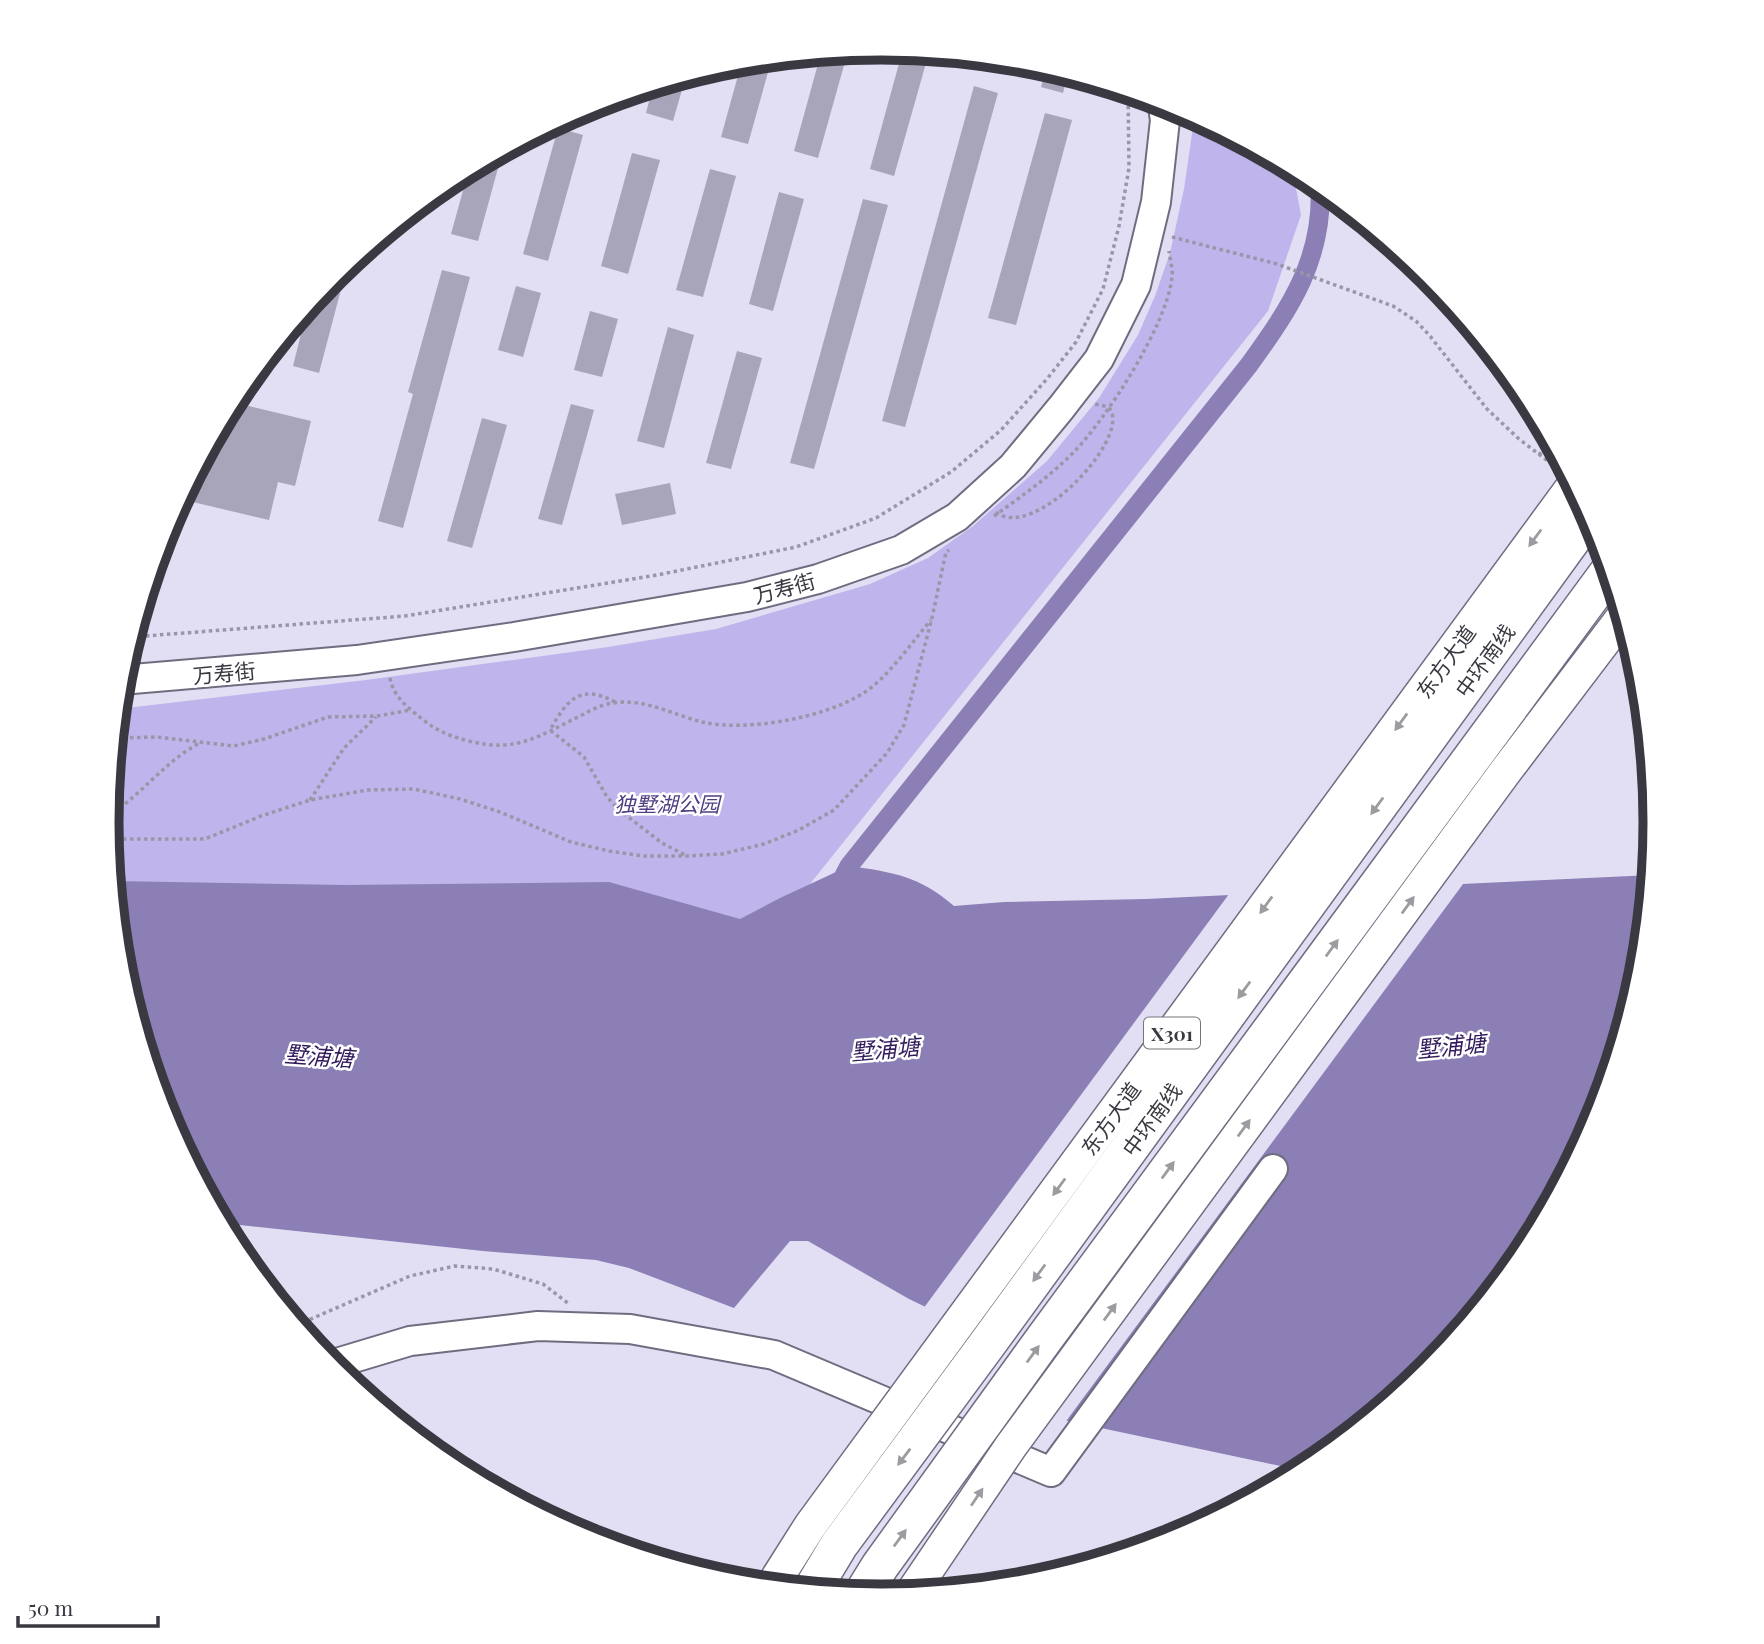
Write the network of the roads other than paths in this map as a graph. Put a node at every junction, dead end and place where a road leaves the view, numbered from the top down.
1 (1144, 106) edge
2 (1164, 114) edge
3 (1566, 485) edge
4 (1583, 524) edge
5 (1604, 578) edge
6 (1618, 623) edge
7 (137, 661) edge
8 (133, 679) edge
9 (1273, 1169) dead end
10 (343, 1361) edge
11 (778, 1577) edge
12 (816, 1581) edge
13 (918, 1583) edge
14 (869, 1584) edge

1 - 7 street, 万寿街
2 - 8 street, 万寿街
3 -> 11 main road, 东方大道 / X301, bridge
4 -> 12 highway, 中环南线, bridge
14 -> 5 highway, bridge
13 -> 6 main road, bridge
9 - 10 street

